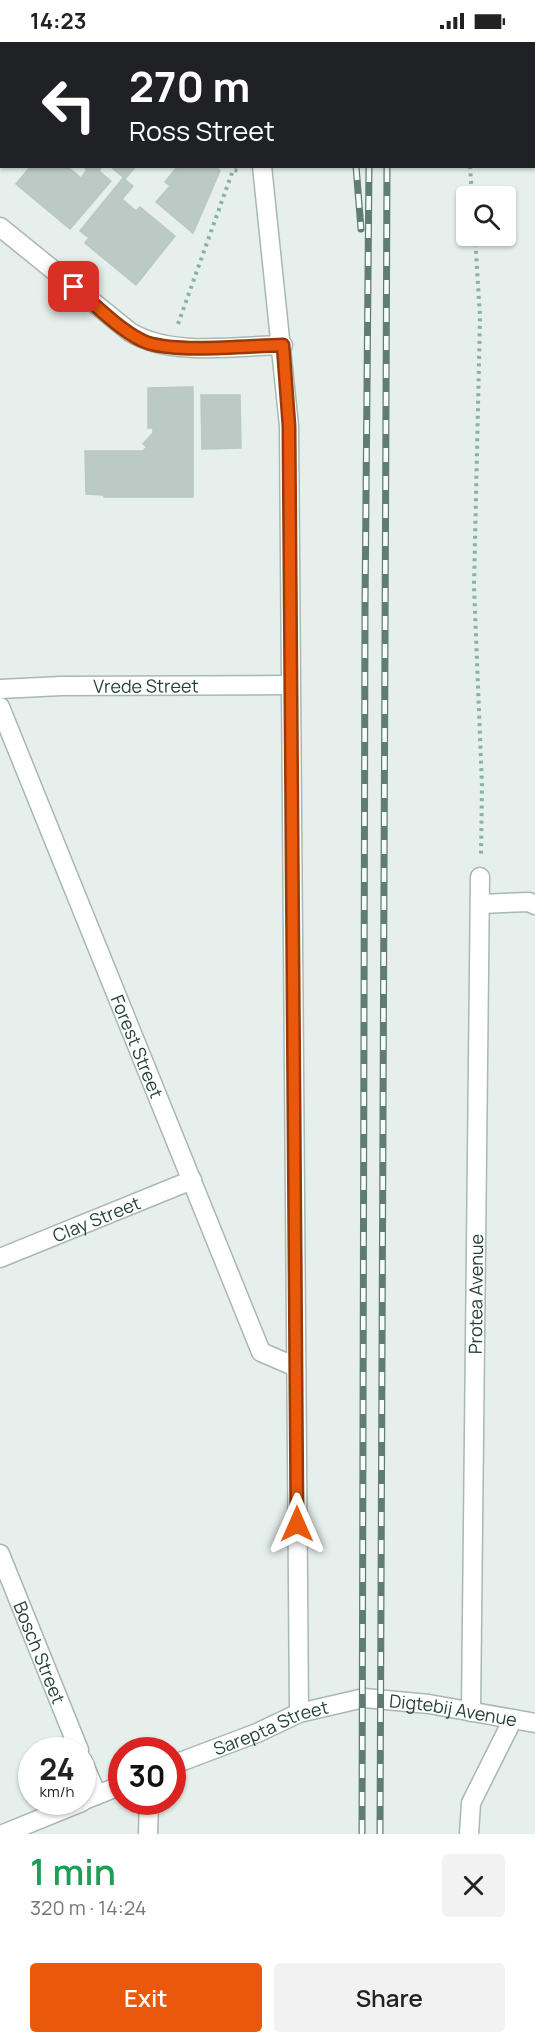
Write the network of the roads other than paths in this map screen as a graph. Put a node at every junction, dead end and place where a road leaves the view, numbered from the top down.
1 (262, 169) edge
2 (0, 227) edge
3 (283, 345) junction
4 (290, 685) junction
5 (0, 689) edge
6 (0, 706) edge
7 (480, 877) road end
8 (480, 904) junction
9 (535, 905) edge
10 (192, 1180) junction
11 (0, 1258) edge
12 (296, 1367) junction
13 (0, 1554) edge
14 (372, 1698) joint
15 (471, 1712) junction
16 (299, 1713) junction
17 (513, 1719) junction
18 (535, 1723) edge
19 (74, 1737) edge
20 (186, 1760) edge
21 (49, 1815) edge
22 (149, 1815) edge
23 (3, 1834) edge
24 (148, 1834) edge
25 (469, 1834) edge

1 - 3 street
2 - 3 street
3 - 4 street
4 - 5 street, Vrede Street
4 - 12 street
6 - 10 street, Forest Street
7 - 8 street, Protea Avenue
8 - 9 street
8 - 15 street, Protea Avenue
10 - 11 street, Clay Street
10 - 12 street, Forest Street
12 - 16 street
13 - 19 street, Bosch Street
14 - 15 street, Digtebij Avenue
14 - 16 street, Sarepta Street
15 - 17 street, Digtebij Avenue
16 - 20 street, Sarepta Street
17 - 18 street, Digtebij Avenue
17 - 25 street
21 - 23 street
22 - 24 street

